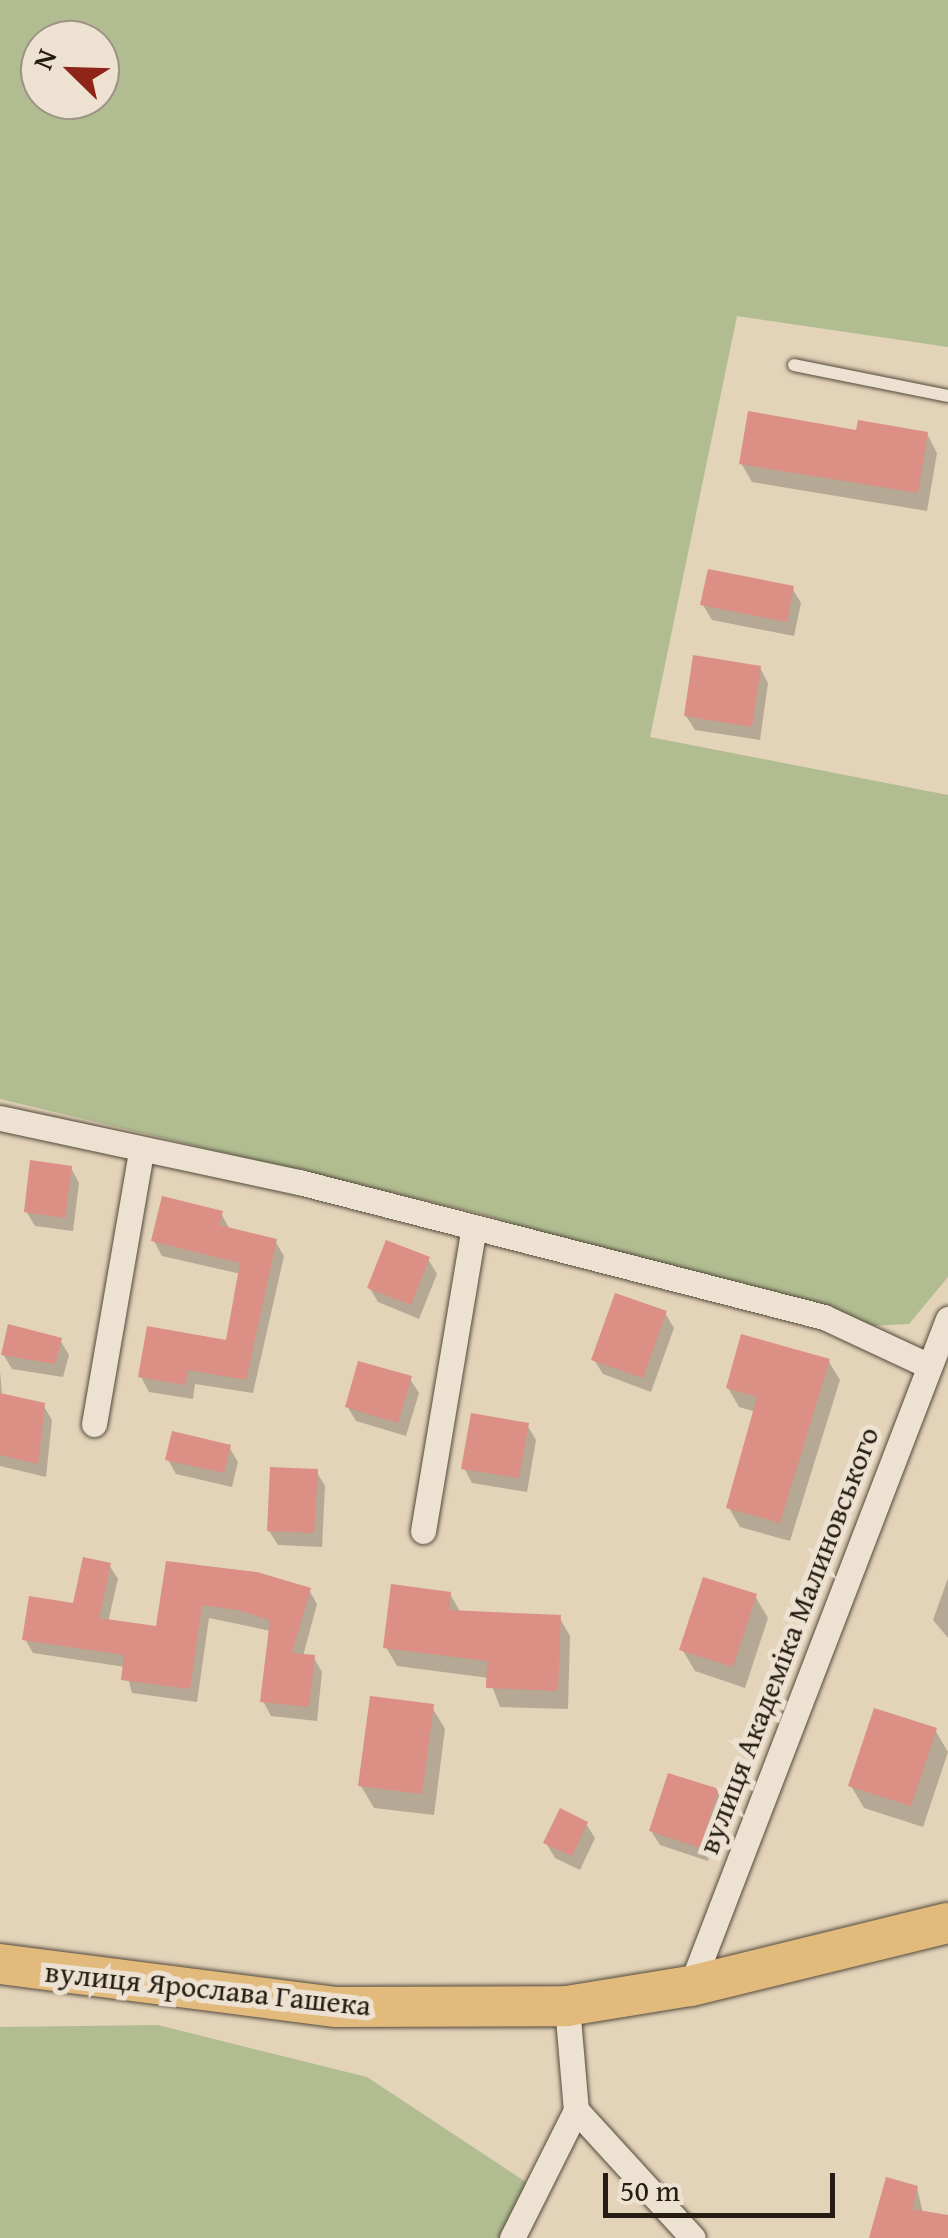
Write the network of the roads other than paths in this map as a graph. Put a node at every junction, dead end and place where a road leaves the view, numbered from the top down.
1 (794, 365) dead end
2 (948, 396) edge
3 (0, 1118) edge
4 (141, 1151) junction
5 (472, 1232) junction
6 (948, 1319) edge
7 (927, 1364) junction
8 (94, 1424) dead end
9 (423, 1531) dead end
10 (948, 1923) edge
11 (0, 1964) edge
12 (692, 1986) junction
13 (568, 2006) junction
14 (576, 2110) junction
15 (512, 2238) edge
16 (694, 2238) edge

1 - 2 lane
3 - 4 street
4 - 5 street
4 - 8 street
5 - 7 street
5 - 9 street
6 - 7 street, вулиця Академіка Малиновського
7 - 12 street, вулиця Академіка Малиновського
10 - 12 main road, вулиця Ярослава Гашека
11 - 13 main road, вулиця Ярослава Гашека
12 - 13 main road, вулиця Ярослава Гашека
13 - 14 street
14 - 15 street
14 - 16 street

